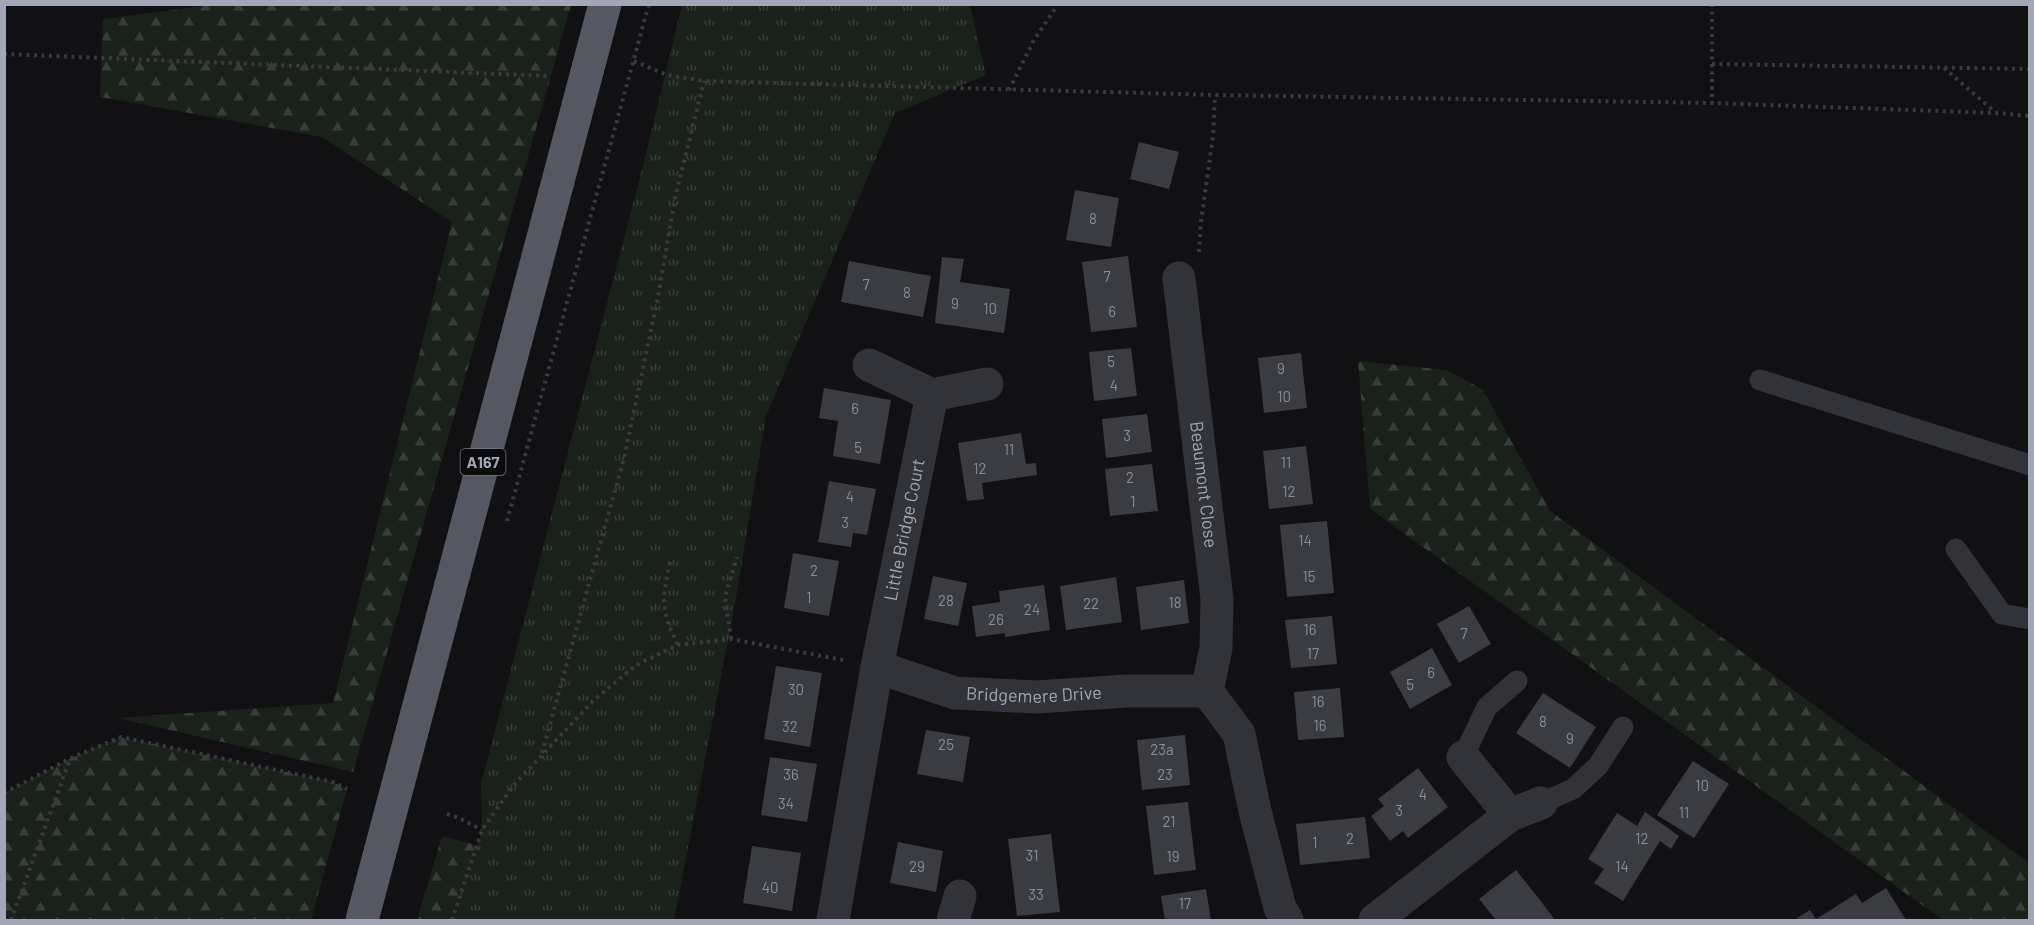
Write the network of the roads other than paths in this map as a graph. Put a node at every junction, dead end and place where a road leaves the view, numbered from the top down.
1 (605, 4) edge
2 (1189, 267) road end
3 (869, 365) dead end
4 (1760, 380) dead end
5 (987, 384) dead end
6 (932, 395) junction
7 (2030, 465) edge
8 (1956, 549) dead end
9 (2030, 619) edge
10 (877, 667) junction
11 (1516, 681) dead end
12 (1207, 691) junction
13 (1623, 727) dead end
14 (1463, 757) joint
15 (1541, 803) joint
16 (1510, 815) junction
17 (362, 921) edge
18 (833, 921) edge
19 (1287, 921) edge
20 (1375, 921) edge

1 - 17 highway, A167
2 - 12 street, Beaumont Close
3 - 6 street
4 - 7 lane
5 - 6 street
6 - 10 street, Little Bridge Court
8 - 9 lane
10 - 12 street, Bridgemere Drive
10 - 18 street
11 - 14 lane
12 - 19 street
13 - 15 lane
14 - 16 street
15 - 16 street
16 - 20 street

